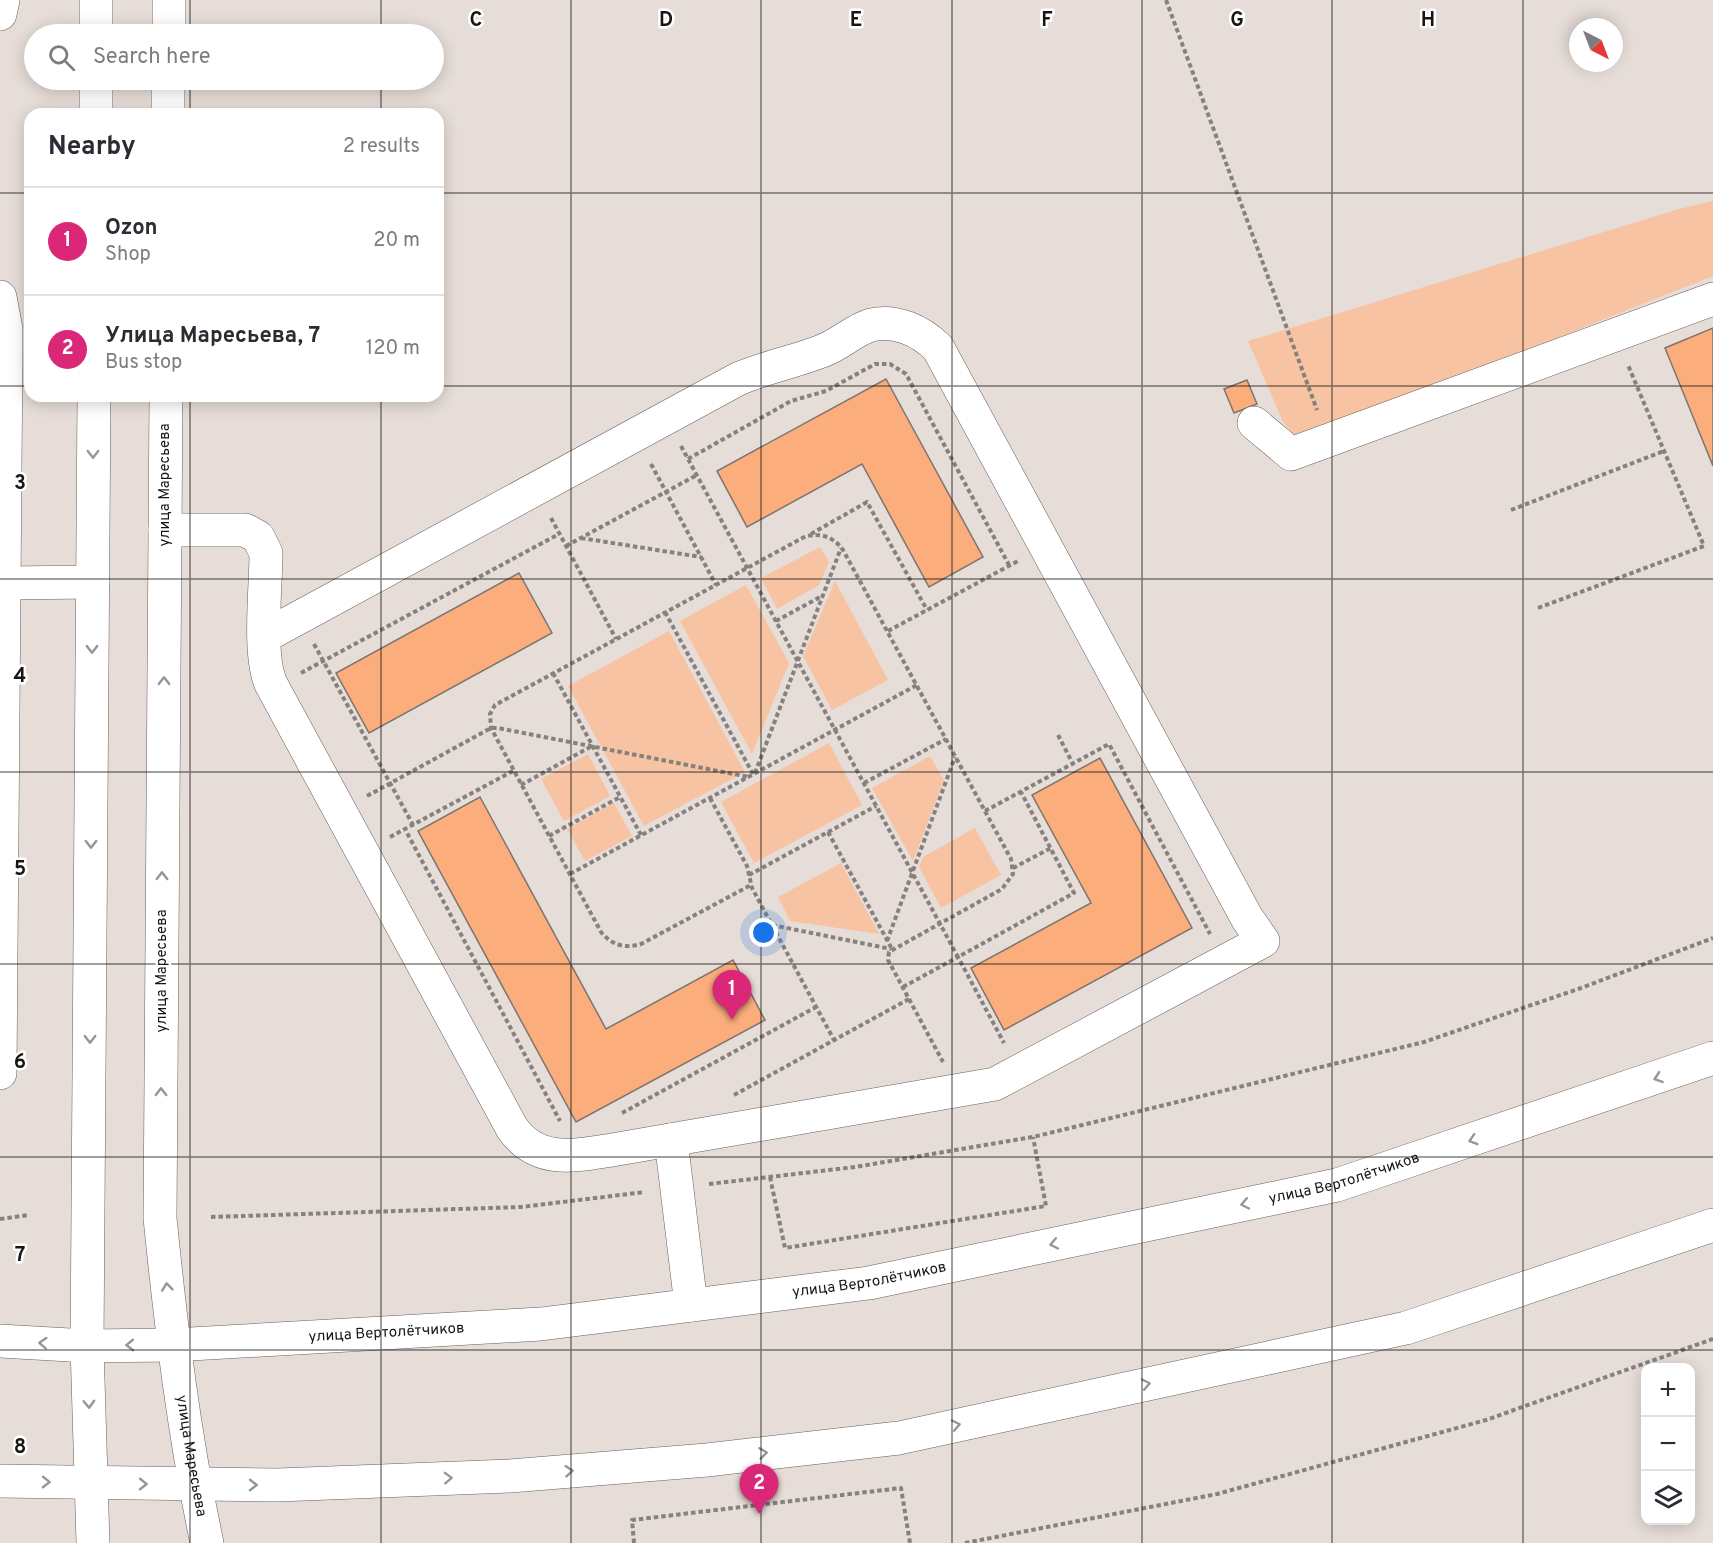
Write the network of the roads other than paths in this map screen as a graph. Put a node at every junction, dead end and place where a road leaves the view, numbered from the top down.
1 (3, 0) edge
2 (96, 0) edge
3 (169, 0) edge
4 (0, 14) edge
5 (96, 24) edge
6 (169, 24) edge
7 (96, 90) edge
8 (168, 90) edge
9 (96, 108) edge
10 (168, 108) edge
11 (0, 297) edge
12 (1713, 299) edge
13 (94, 402) edge
14 (166, 402) edge
15 (1254, 423) dead end
16 (165, 530) junction
17 (93, 582) junction
18 (5, 583) junction
19 (265, 636) junction
20 (1713, 1058) edge
21 (0, 1072) edge
22 (671, 1140) junction
23 (1713, 1225) edge
24 (691, 1305) junction
25 (0, 1341) edge
26 (173, 1345) junction
27 (87, 1346) junction
28 (0, 1481) edge
29 (92, 1483) junction
30 (194, 1485) junction
31 (93, 1543) edge
32 (207, 1543) edge

1 - 4 street
2 - 5 street
3 - 6 street
7 - 9 street
8 - 10 street
11 - 18 street
12 - 15 street
13 -> 17 street
14 - 16 street, улица Маресьева
16 - 19 street
26 -> 16 street, улица Маресьева
17 - 18 street
17 -> 27 street
18 - 21 street
19 - 22 street
19 - 22 street
20 -> 24 street, улица Вертолётчиков
22 - 24 street
30 -> 23 street
24 - 26 street, улица Вертолётчиков
27 -> 25 street, улица Вертолётчиков
26 -> 27 street, улица Вертолётчиков
26 - 30 street, улица Маресьева
27 -> 29 street
28 -> 29 street
29 -> 30 street
29 - 31 street
30 - 32 street, улица Маресьева

